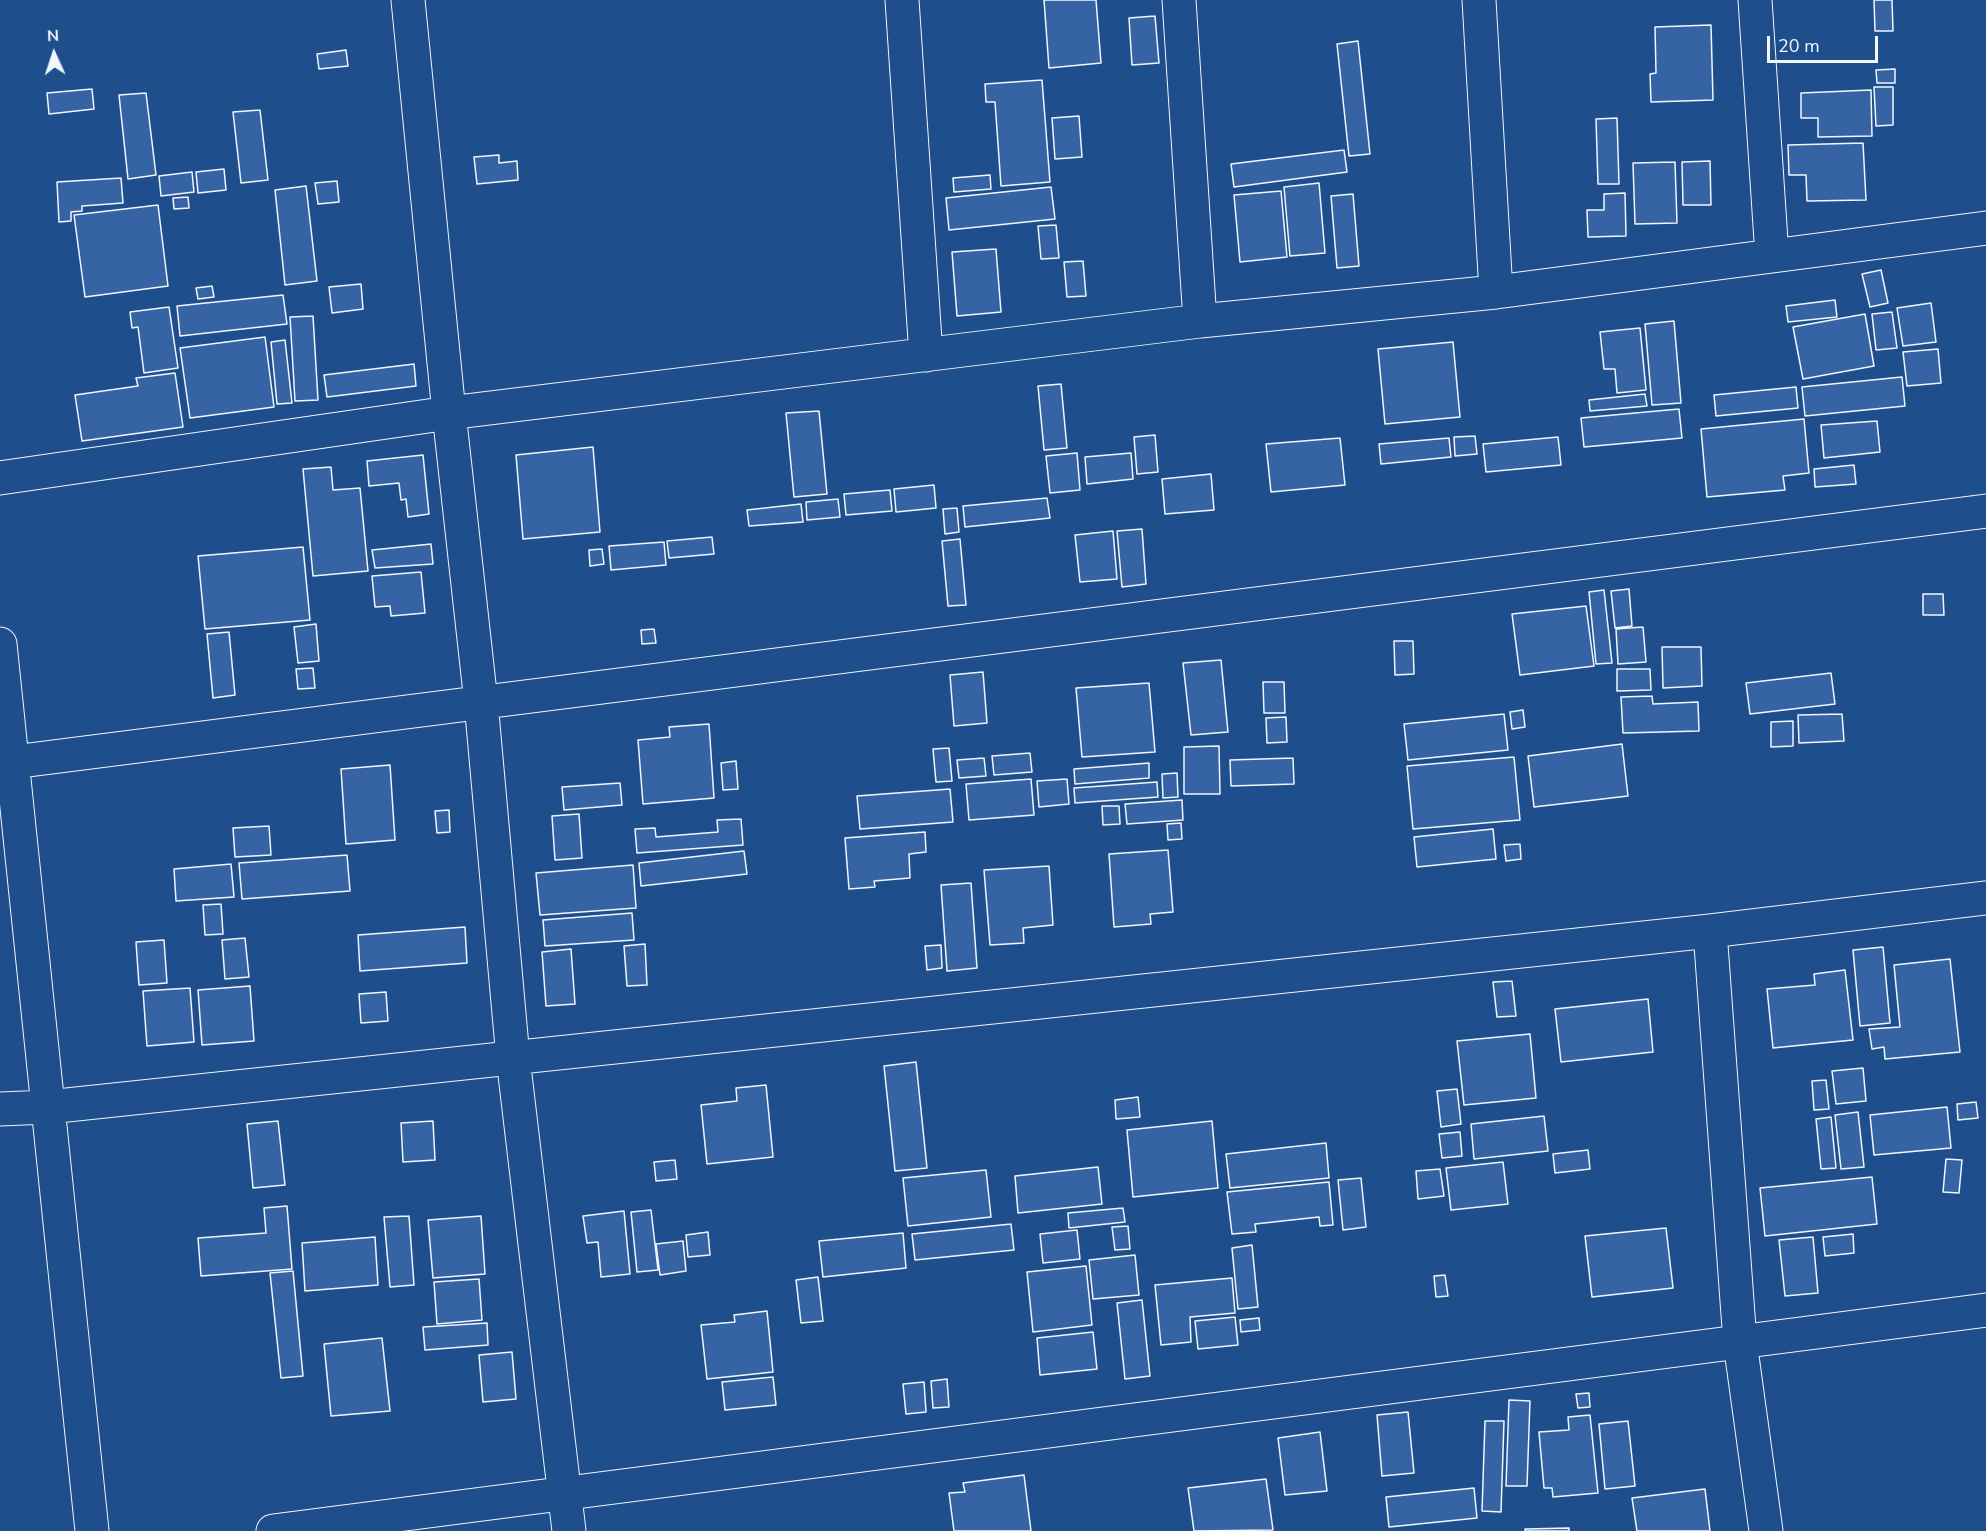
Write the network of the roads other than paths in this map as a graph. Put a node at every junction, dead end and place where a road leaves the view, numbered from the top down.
1 (408, 0) edge
2 (902, 0) edge
3 (1179, 0) edge
4 (1479, 0) edge
5 (1755, 0) edge
6 (1986, 228) edge
7 (1772, 256) junction
8 (1496, 292) junction
9 (1200, 321) junction
10 (926, 355) junction
11 (448, 413) junction
12 (0, 478) edge
13 (1986, 511) edge
14 (0, 644) edge
15 (481, 702) junction
16 (13, 762) junction
17 (1986, 898) edge
18 (1710, 931) junction
19 (513, 1058) junction
20 (48, 1107) junction
21 (0, 1109) edge
22 (1986, 1310) edge
23 (1740, 1342) junction
24 (565, 1493) junction
25 (92, 1531) edge
26 (273, 1531) edge
27 (569, 1531) edge
28 (1766, 1531) edge

1 - 11 street
2 - 10 street
3 - 9 street
4 - 8 street
5 - 7 street
6 - 7 street
7 - 8 street
8 - 9 street
9 - 10 street
10 - 11 street
11 - 12 street
11 - 15 street
13 - 15 street
14 - 16 street
15 - 16 street
15 - 19 street
16 - 20 street
17 - 18 street
18 - 19 street
18 - 23 street
19 - 20 street
19 - 24 street
20 - 21 street
20 - 25 street
22 - 23 street
23 - 24 street
23 - 28 street
24 - 26 street
24 - 27 street

